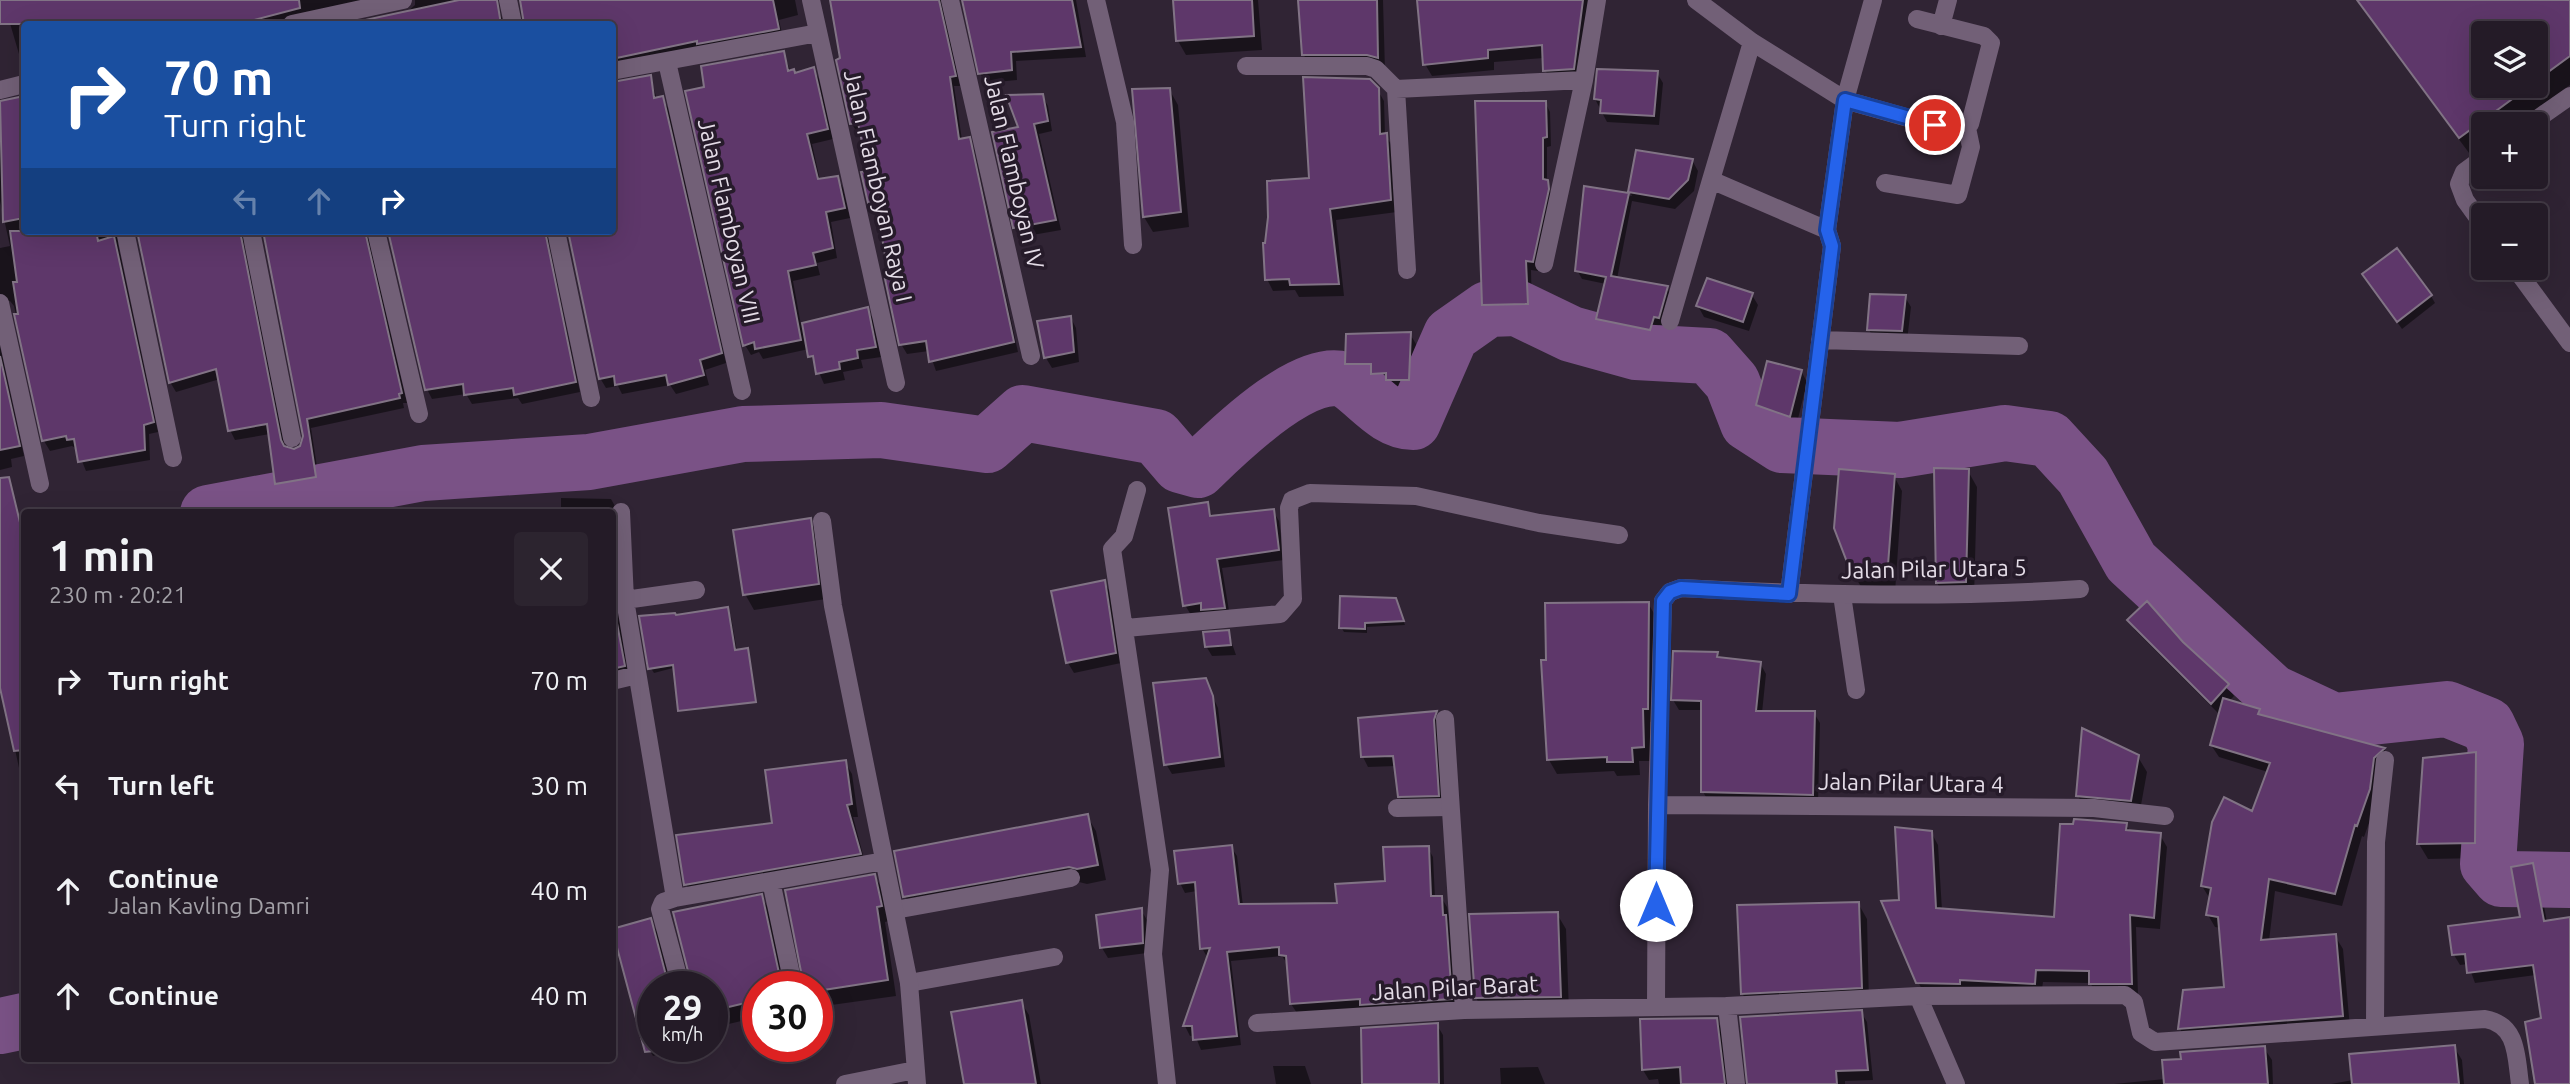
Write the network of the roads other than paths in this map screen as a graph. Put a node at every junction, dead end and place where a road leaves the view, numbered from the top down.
1 (402, 0) edge
2 (508, 0) edge
3 (811, 0) edge
4 (950, 0) edge
5 (1096, 0) edge
6 (1597, 0) edge
7 (1696, 0) edge
8 (1873, 0) edge
9 (1948, 0) edge
10 (1917, 19) dead end
11 (306, 21) edge
12 (512, 21) edge
13 (1941, 26) junction
14 (818, 33) junction
15 (1752, 42) junction
16 (667, 62) junction
17 (1246, 66) dead end
18 (616, 70) edge
19 (1584, 80) junction
20 (21, 85) edge
21 (1396, 89) junction
22 (0, 90) edge
23 (2570, 96) edge
24 (1845, 100) junction
25 (2547, 112) edge
26 (1967, 128) junction
27 (2471, 167) edge
28 (1711, 180) junction
29 (1885, 183) dead end
30 (2471, 209) edge
31 (1827, 230) junction
32 (126, 235) edge
33 (252, 235) edge
34 (377, 235) edge
35 (557, 235) edge
36 (1133, 245) dead end
37 (1544, 264) dead end
38 (1407, 270) dead end
39 (2524, 280) edge
40 (0, 303) edge
41 (1670, 321) dead end
42 (1820, 340) junction
43 (2570, 343) edge
44 (2019, 346) dead end
45 (1031, 356) dead end
46 (897, 383) dead end
47 (742, 391) dead end
48 (591, 398) dead end
49 (419, 414) dead end
50 (292, 438) dead end
51 (173, 458) dead end
52 (40, 484) dead end
53 (1137, 490) dead end
54 (621, 512) dead end
55 (822, 522) dead end
56 (1619, 535) dead end
57 (2080, 589) dead end
58 (696, 590) dead end
59 (1789, 594) junction
60 (1842, 595) junction
61 (625, 600) junction
62 (1126, 628) junction
63 (637, 675) junction
64 (616, 680) edge
65 (1856, 690) dead end
66 (1444, 719) dead end
67 (2385, 760) dead end
68 (1657, 805) junction
69 (1448, 807) junction
70 (1397, 808) dead end
71 (2165, 816) dead end
72 (884, 861) junction
73 (1071, 878) dead end
74 (771, 881) junction
75 (675, 898) junction
76 (895, 910) junction
77 (1054, 957) dead end
78 (677, 971) edge
79 (790, 971) edge
80 (909, 984) junction
81 (1918, 996) junction
82 (1656, 1005) junction
83 (1727, 1006) junction
84 (1464, 1010) junction
85 (1257, 1023) dead end
86 (2375, 1026) junction
87 (916, 1077) edge
88 (845, 1084) edge
89 (1167, 1084) edge
90 (1735, 1084) edge
91 (1956, 1084) edge
92 (2520, 1084) edge

1 - 11 street
2 - 12 street
3 - 14 street, Jalan Flamboyan Raya I
4 - 45 street, Jalan Flamboyan IV
5 - 36 street
6 - 19 street
7 - 15 street
8 - 24 street
9 - 13 street
10 - 13 street
13 - 26 street
14 - 16 street
14 - 46 street, Jalan Flamboyan Raya I
15 - 24 street
15 - 28 street
16 - 18 street
16 - 47 street, Jalan Flamboyan VIII
17 - 21 street
19 - 21 street
19 - 37 street
20 - 22 street
21 - 38 street
23 - 25 street
24 - 26 street
24 - 31 street
26 - 29 street
27 - 30 street
28 - 31 street
28 - 41 street
31 - 42 street
32 - 51 street
33 - 50 street
34 - 49 street
35 - 48 street
39 - 43 street
40 - 52 street
42 - 44 street
42 - 59 street
53 - 62 street
54 - 61 street
55 - 72 street
56 - 62 street
57 - 60 street, Jalan Pilar Utara 5
58 - 61 street
59 - 60 street, Jalan Pilar Utara 5
59 - 68 street, Jalan Pilar Utara 5
60 - 65 street
61 - 63 street
62 - 89 street
63 - 64 street
63 - 75 street
66 - 69 street
67 - 86 street
68 - 71 street, Jalan Pilar Utara 4
68 - 82 street
69 - 70 street
69 - 84 street
72 - 74 street
72 - 76 street
73 - 76 street
74 - 75 street
74 - 79 street
75 - 78 street
76 - 80 street
77 - 80 street
80 - 87 street
81 - 83 street, Jalan Pilar Barat
81 - 86 street, Jalan Pilar Barat
81 - 91 street
82 - 83 street, Jalan Pilar Barat
82 - 84 street, Jalan Pilar Barat
83 - 90 street
84 - 85 street, Jalan Pilar Barat
86 - 92 street, Jalan Pilar Barat
87 - 88 street

